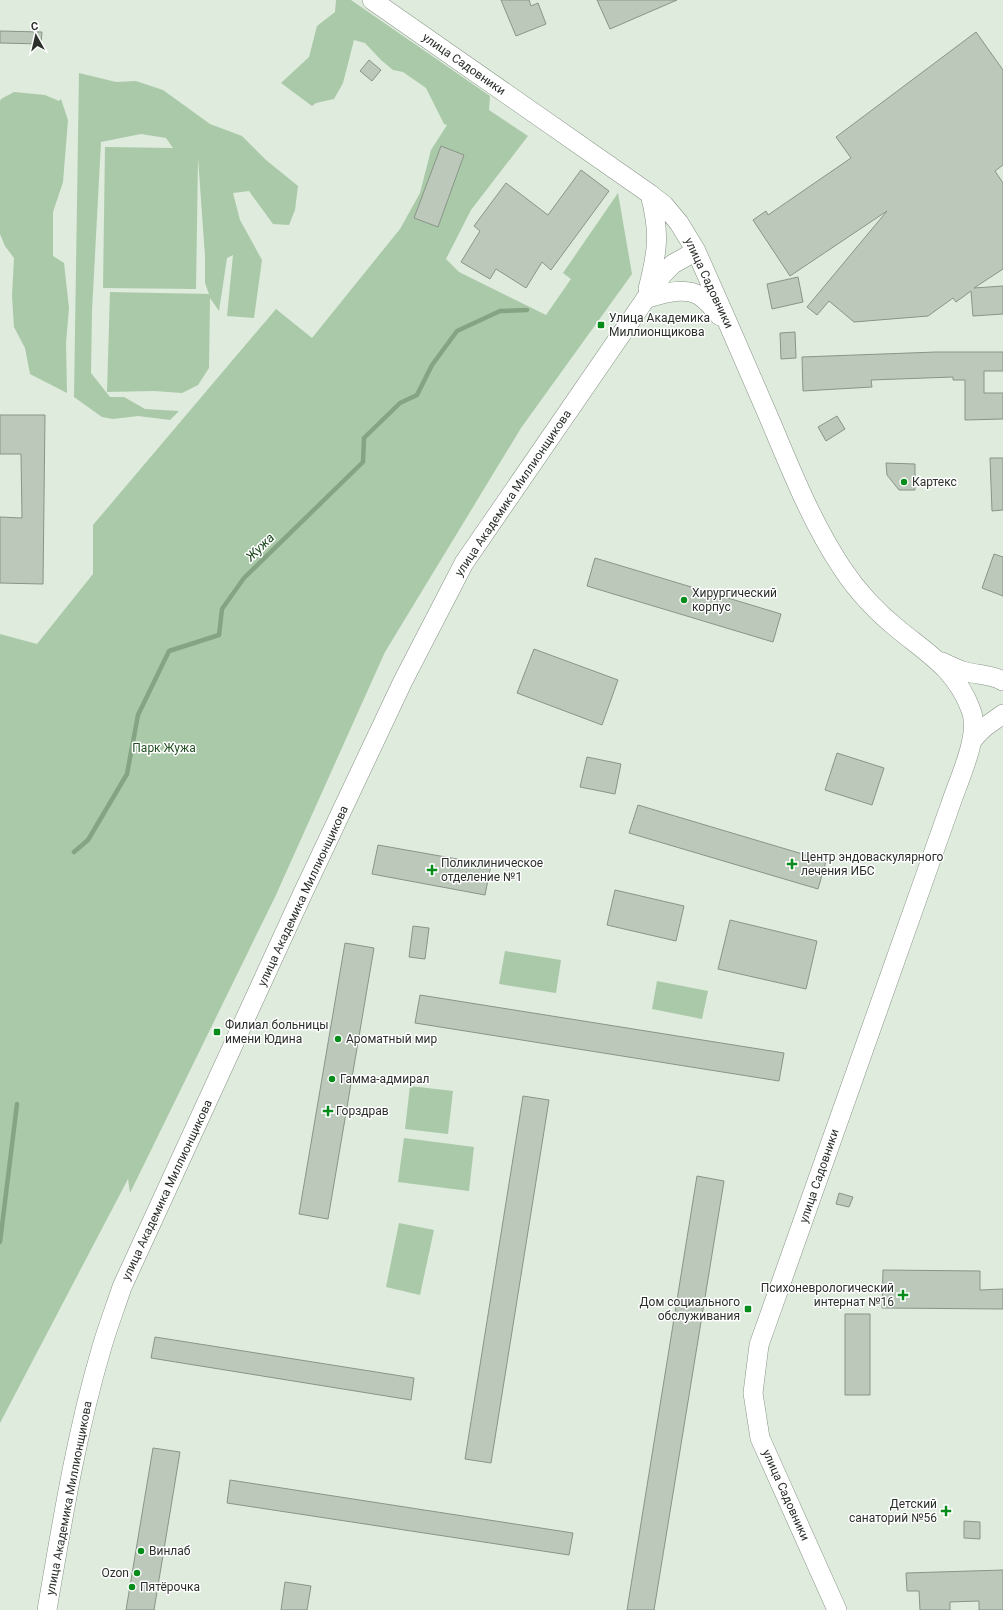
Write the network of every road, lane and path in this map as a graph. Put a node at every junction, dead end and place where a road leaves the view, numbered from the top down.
1 (372, 0) edge
2 (650, 194) junction
3 (696, 251) junction
4 (646, 298) junction
5 (730, 326) junction
6 (938, 660) junction
7 (999, 680) edge
8 (970, 707) junction
9 (1000, 716) edge
10 (972, 741) junction
11 (47, 1610) edge
12 (837, 1610) edge

1 - 2 street, улица Садовники
2 - 3 street, улица Садовники
2 - 4 street
3 - 4 street, улица Академика Миллионщикова
3 - 5 street, улица Садовники
4 - 5 street
4 - 11 street, улица Академика Миллионщикова
5 - 6 street, улица Садовники
6 - 7 street, улица Садовники
6 - 8 street, улица Садовники
7 - 8 street, улица Садовники
8 - 9 street, улица Садовники
8 - 10 street, улица Садовники
9 - 10 street, улица Садовники
10 - 12 street, улица Садовники

